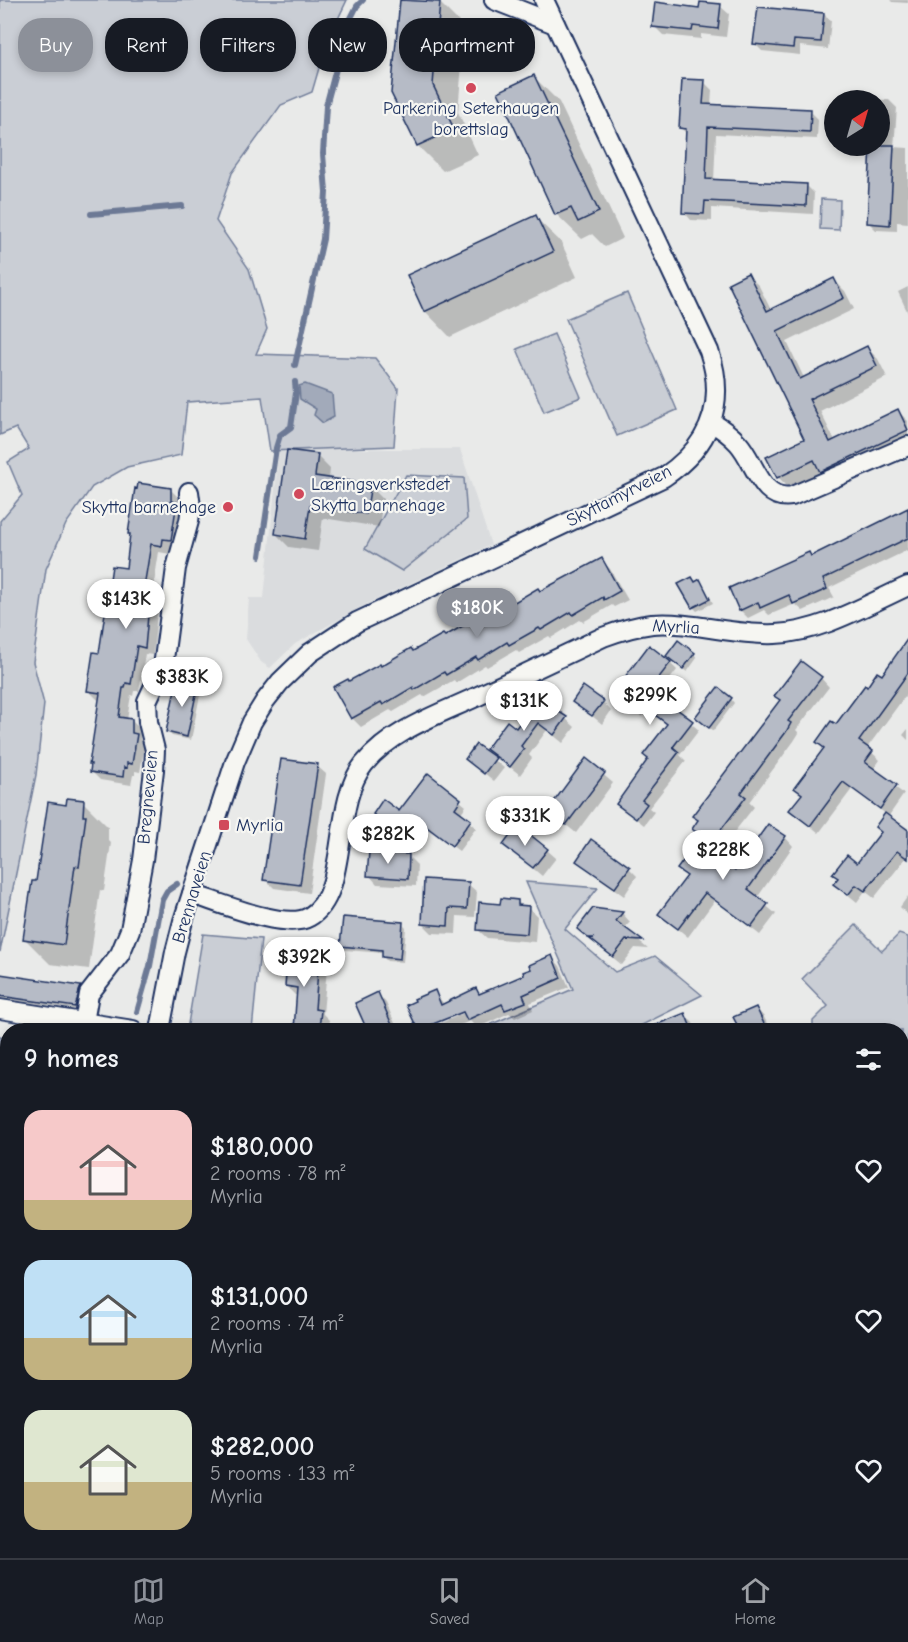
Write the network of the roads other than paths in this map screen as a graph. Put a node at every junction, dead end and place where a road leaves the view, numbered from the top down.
1 (494, 0) edge
2 (544, 0) edge
3 (555, 24) junction
4 (711, 423) junction
5 (908, 446) edge
6 (189, 492) dead end
7 (908, 586) edge
8 (265, 701) joint
9 (192, 894) junction
10 (0, 1009) edge
11 (84, 1022) junction
12 (90, 1023) edge
13 (161, 1023) edge

1 - 3 street
2 - 3 street, Skyttamyrveien
3 - 4 street, Skyttamyrveien
4 - 5 street
4 - 8 street, Skyttamyrveien
6 - 11 street, Bregneveien
7 - 9 street, Myrlia
8 - 9 street, Brennaveien
9 - 13 street, Brennaveien
10 - 11 street
11 - 12 street

